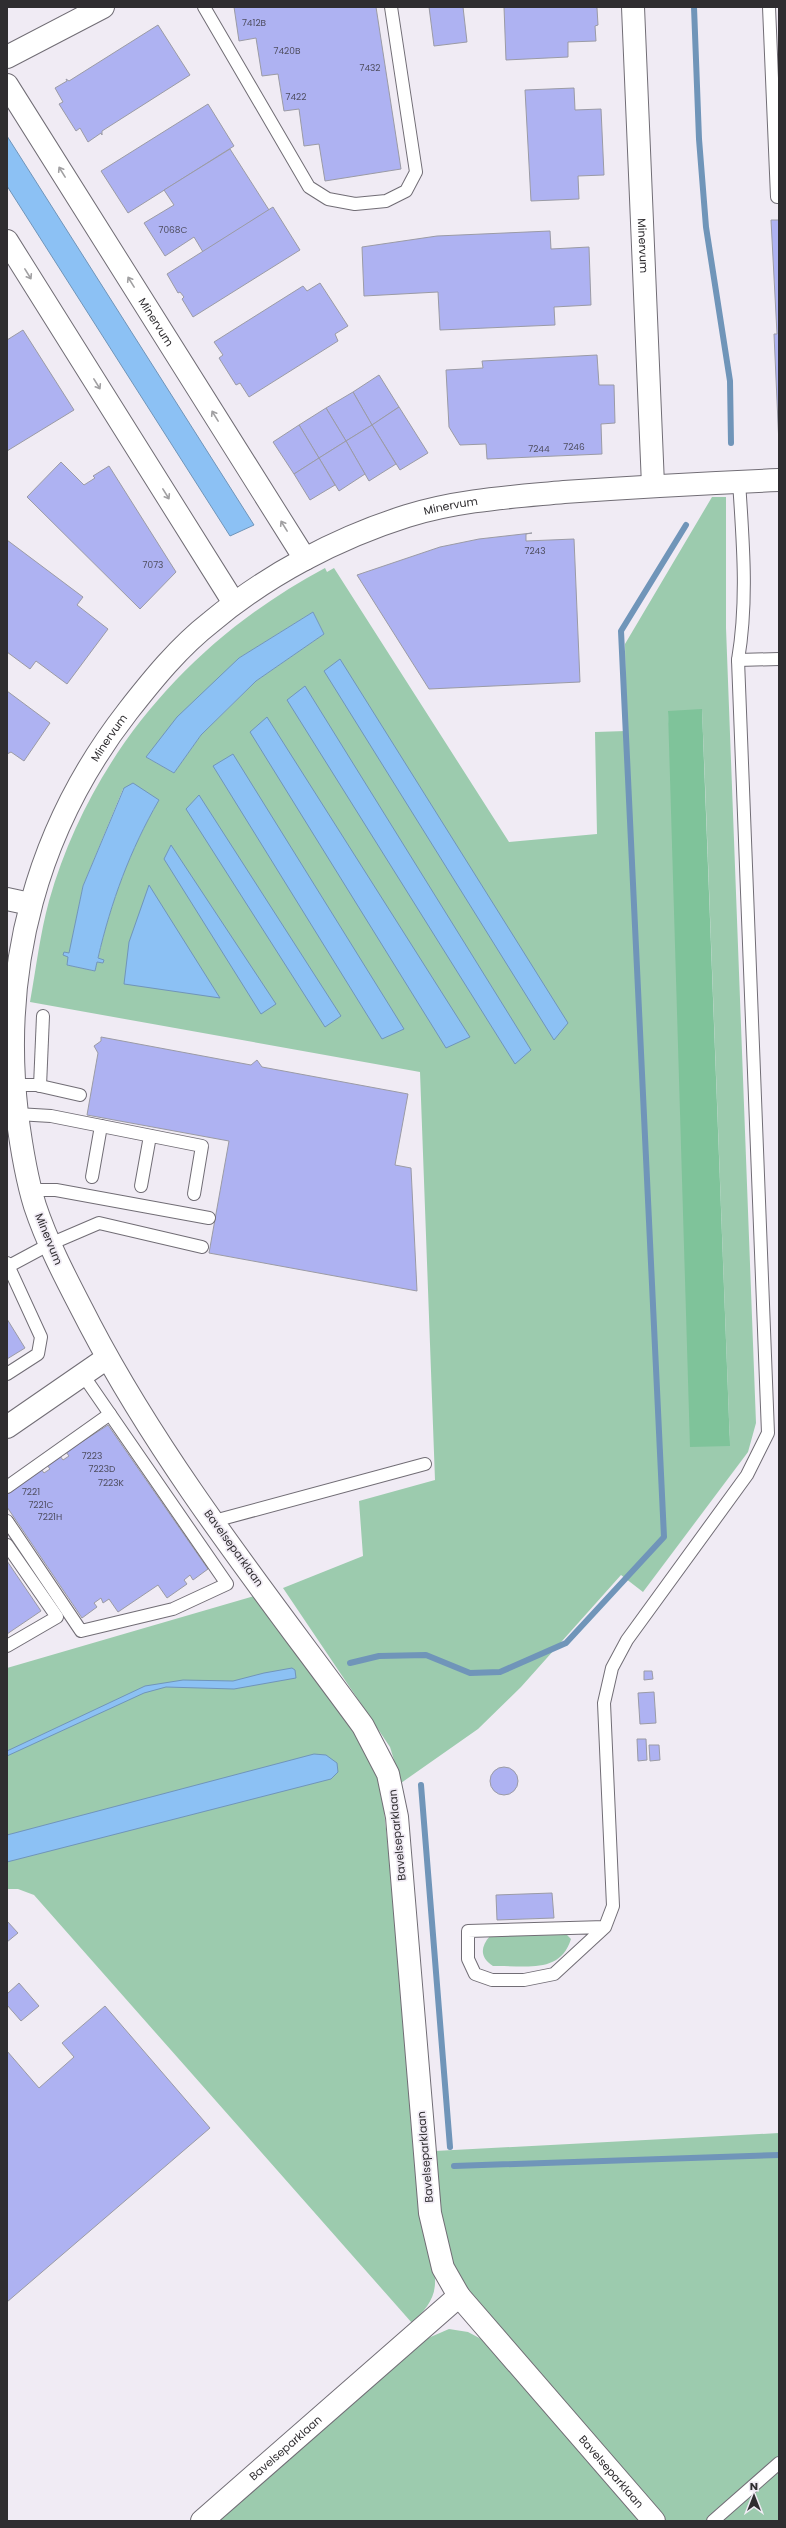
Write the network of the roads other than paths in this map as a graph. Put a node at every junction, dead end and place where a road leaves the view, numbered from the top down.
1 (103, 7) edge
2 (204, 7) edge
3 (391, 7) edge
4 (633, 7) edge
5 (769, 7) edge
6 (774, 29) edge
7 (7, 57) edge
8 (7, 86) edge
9 (776, 89) edge
10 (779, 197) edge
11 (7, 241) edge
12 (779, 480) edge
13 (739, 482) junction
14 (653, 486) junction
15 (305, 559) junction
16 (234, 603) junction
17 (779, 659) edge
18 (738, 660) junction
19 (7, 899) edge
20 (30, 904) junction
21 (11, 988) edge
22 (43, 1016) dead end
23 (14, 1085) junction
24 (40, 1086) junction
25 (80, 1095) dead end
26 (17, 1114) junction
27 (101, 1126) junction
28 (150, 1136) junction
29 (92, 1177) dead end
30 (141, 1186) dead end
31 (31, 1190) junction
32 (194, 1194) dead end
33 (209, 1218) dead end
34 (50, 1244) junction
35 (202, 1247) dead end
36 (8, 1265) edge
37 (107, 1358) junction
38 (7, 1374) edge
39 (83, 1375) junction
40 (110, 1414) junction
41 (7, 1427) edge
42 (425, 1464) dead end
43 (7, 1487) edge
44 (7, 1521) edge
45 (214, 1521) junction
46 (7, 1545) edge
47 (7, 1646) edge
48 (605, 1927) junction
49 (459, 2296) junction
50 (779, 2463) edge
51 (202, 2521) edge
52 (654, 2521) edge
53 (713, 2521) edge

1 - 7 street
2 - 3 lane
4 - 14 street, Minervum
5 - 6 lane
6 - 9 lane
15 -> 8 street, Minervum
9 - 10 lane
11 -> 16 street
12 - 13 street, Minervum
13 - 14 street, Minervum
13 - 18 lane
14 - 15 street, Minervum
15 - 16 street, Minervum
16 - 20 street, Minervum
17 - 18 lane
18 - 48 lane
19 - 20 street
20 - 21 street, Minervum
21 - 23 street, Minervum
22 - 24 lane
23 - 24 lane
23 - 26 street, Minervum
24 - 25 lane
26 - 27 lane
26 - 31 street, Minervum
27 - 28 lane
27 - 29 lane
28 - 30 lane
28 - 32 lane
31 - 33 lane
31 - 34 street, Minervum
34 - 35 lane
34 - 36 lane
34 - 37 street, Minervum
36 - 38 lane
37 - 39 street
37 - 45 street, Bavelseparklaan
39 - 40 lane
39 - 41 street
40 - 43 lane
40 - 44 lane
42 - 45 lane
45 - 49 street, Bavelseparklaan
46 - 47 lane
48 - 48 lane
49 - 51 street, Bavelseparklaan
49 - 52 street, Bavelseparklaan
50 - 53 lane

